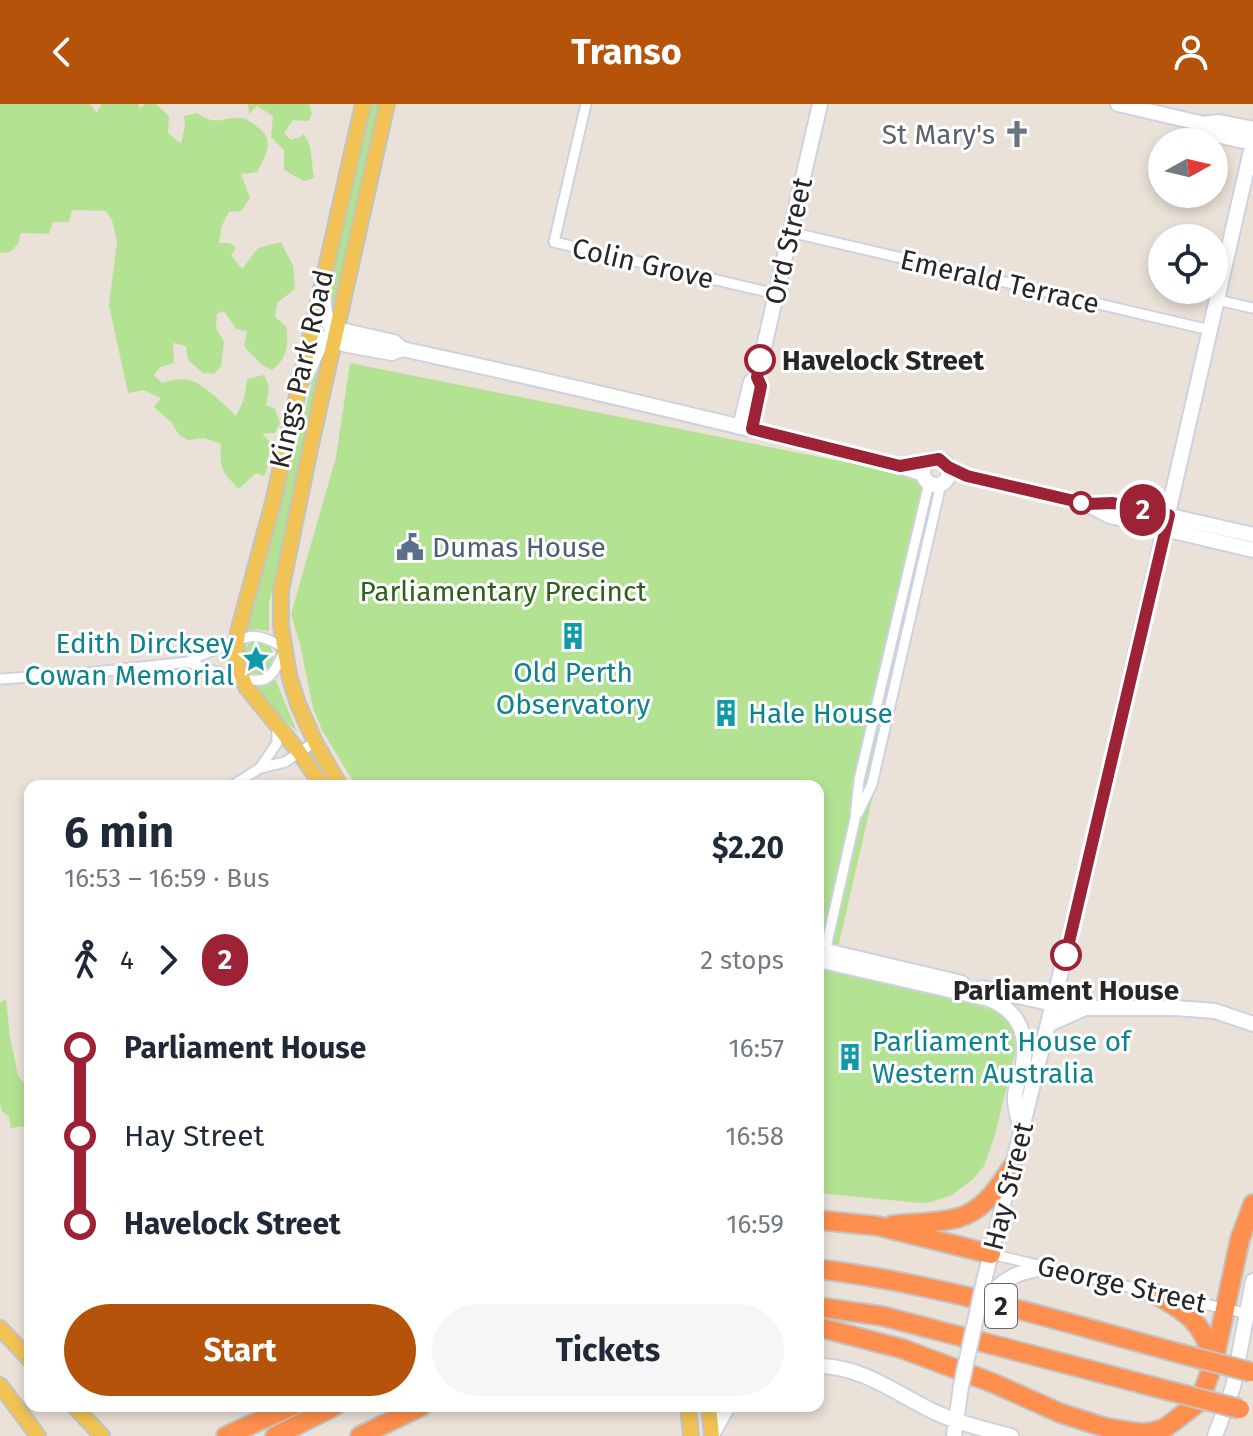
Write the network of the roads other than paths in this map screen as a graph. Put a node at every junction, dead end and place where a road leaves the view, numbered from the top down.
1 (363, 104) edge
2 (387, 104) edge
3 (586, 104) edge
4 (820, 104) edge
5 (1118, 104) edge
6 (1204, 124) junction
7 (1253, 129) edge
8 (1253, 142) edge
9 (790, 232) junction
10 (1228, 252) edge
11 (325, 277) junction
12 (776, 294) junction
13 (1228, 302) edge
14 (1216, 304) edge
15 (1253, 308) edge
16 (1210, 330) junction
17 (339, 341) junction
18 (298, 392) junction
19 (746, 428) junction
20 (936, 475) junction
21 (1167, 522) junction
22 (1253, 535) edge
23 (1253, 550) edge
24 (237, 640) junction
25 (284, 649) junction
26 (188, 662) junction
27 (242, 678) junction
28 (0, 679) edge
29 (277, 726) junction
30 (315, 742) junction
31 (299, 752) junction
32 (260, 768) junction
33 (241, 780) edge
34 (318, 780) edge
35 (337, 780) edge
36 (824, 943) edge
37 (824, 956) edge
38 (824, 956) edge
39 (1054, 1004) junction
40 (1085, 1008) junction
41 (1049, 1024) junction
42 (1253, 1024) edge
43 (1021, 1129) junction
44 (1012, 1167) junction
45 (1253, 1204) edge
46 (824, 1221) edge
47 (878, 1226) junction
48 (991, 1254) junction
49 (1049, 1267) junction
50 (824, 1270) edge
51 (1253, 1281) edge
52 (1153, 1293) junction
53 (824, 1308) edge
54 (1224, 1308) junction
55 (978, 1309) junction
56 (1250, 1314) edge
57 (0, 1328) edge
58 (824, 1329) edge
59 (24, 1354) edge
60 (1213, 1365) junction
61 (824, 1366) edge
62 (1252, 1373) edge
63 (0, 1385) edge
64 (1246, 1410) edge
65 (80, 1412) edge
66 (279, 1412) edge
67 (323, 1412) edge
68 (410, 1412) edge
69 (689, 1412) edge
70 (710, 1412) edge
71 (725, 1412) edge
72 (1060, 1413) junction
73 (955, 1428) edge
74 (283, 1432) edge
75 (38, 1436) edge
76 (102, 1436) edge
77 (228, 1436) edge
78 (256, 1436) edge
79 (360, 1436) edge
80 (691, 1436) edge
81 (712, 1436) edge
82 (1011, 1436) edge
83 (1095, 1436) edge
84 (1215, 1436) edge

1 - 11 main road, Kings Park Road
2 - 17 main road, Kings Park Road
3 - 12 street, Colin Grove
4 - 9 main road, Ord Street
5 - 6 main road
6 - 7 main road
6 - 8 main road
8 - 10 main road, Hay Street
9 - 12 main road, Ord Street
9 - 16 street, Emerald Terrace
11 - 17 main road
11 - 18 main road, Kings Park Road
12 - 19 main road, Ord Street
13 - 15 street
14 - 16 main road, Hay Street
16 - 21 main road, Hay Street
17 - 18 main road
17 - 19 main road
17 - 25 main road, Kings Park Road
18 - 24 main road, Kings Park Road
19 - 20 main road
20 - 21 main road
20 - 36 street
21 - 22 main road
21 - 23 main road
21 - 39 main road, Hay Street
24 - 25 street
24 - 26 street
24 - 27 main road
25 - 27 street
25 - 30 main road, Kings Park Road
26 - 27 street
26 - 28 street
27 - 29 main road
29 - 31 main road
29 - 32 street
30 - 31 street
30 - 35 main road, Kings Park Road
31 - 32 street
31 - 34 main road
32 - 33 street
37 - 39 main road
38 - 43 main road
39 - 40 main road
39 - 41 main road, Hay Street
40 - 41 main road
40 - 42 main road
41 - 43 main road, Hay Street
43 - 44 main road, Hay Street
44 - 47 highway
44 - 48 main road, Hay Street
45 - 54 highway
46 - 47 highway
47 - 48 highway
48 - 49 street, George Street
48 - 55 main road, Hay Street, bridge
49 - 52 street, George Street
49 - 55 main road, bridge
50 - 62 highway, 2, bridge
51 - 56 main road
52 - 54 street, George Street
52 - 60 highway
53 - 64 highway, 2, bridge
54 - 56 street, George Street
54 - 60 highway
55 - 73 main road, Hay Street, bridge
56 - 84 main road
57 - 59 main road
58 - 72 highway
60 - 72 highway
61 - 73 main road
63 - 75 main road
65 - 76 main road
66 - 77 highway
67 - 74 highway
68 - 79 highway
69 - 80 main road
70 - 81 main road
71 - 81 main road
72 - 83 highway
73 - 82 main road
74 - 78 highway

